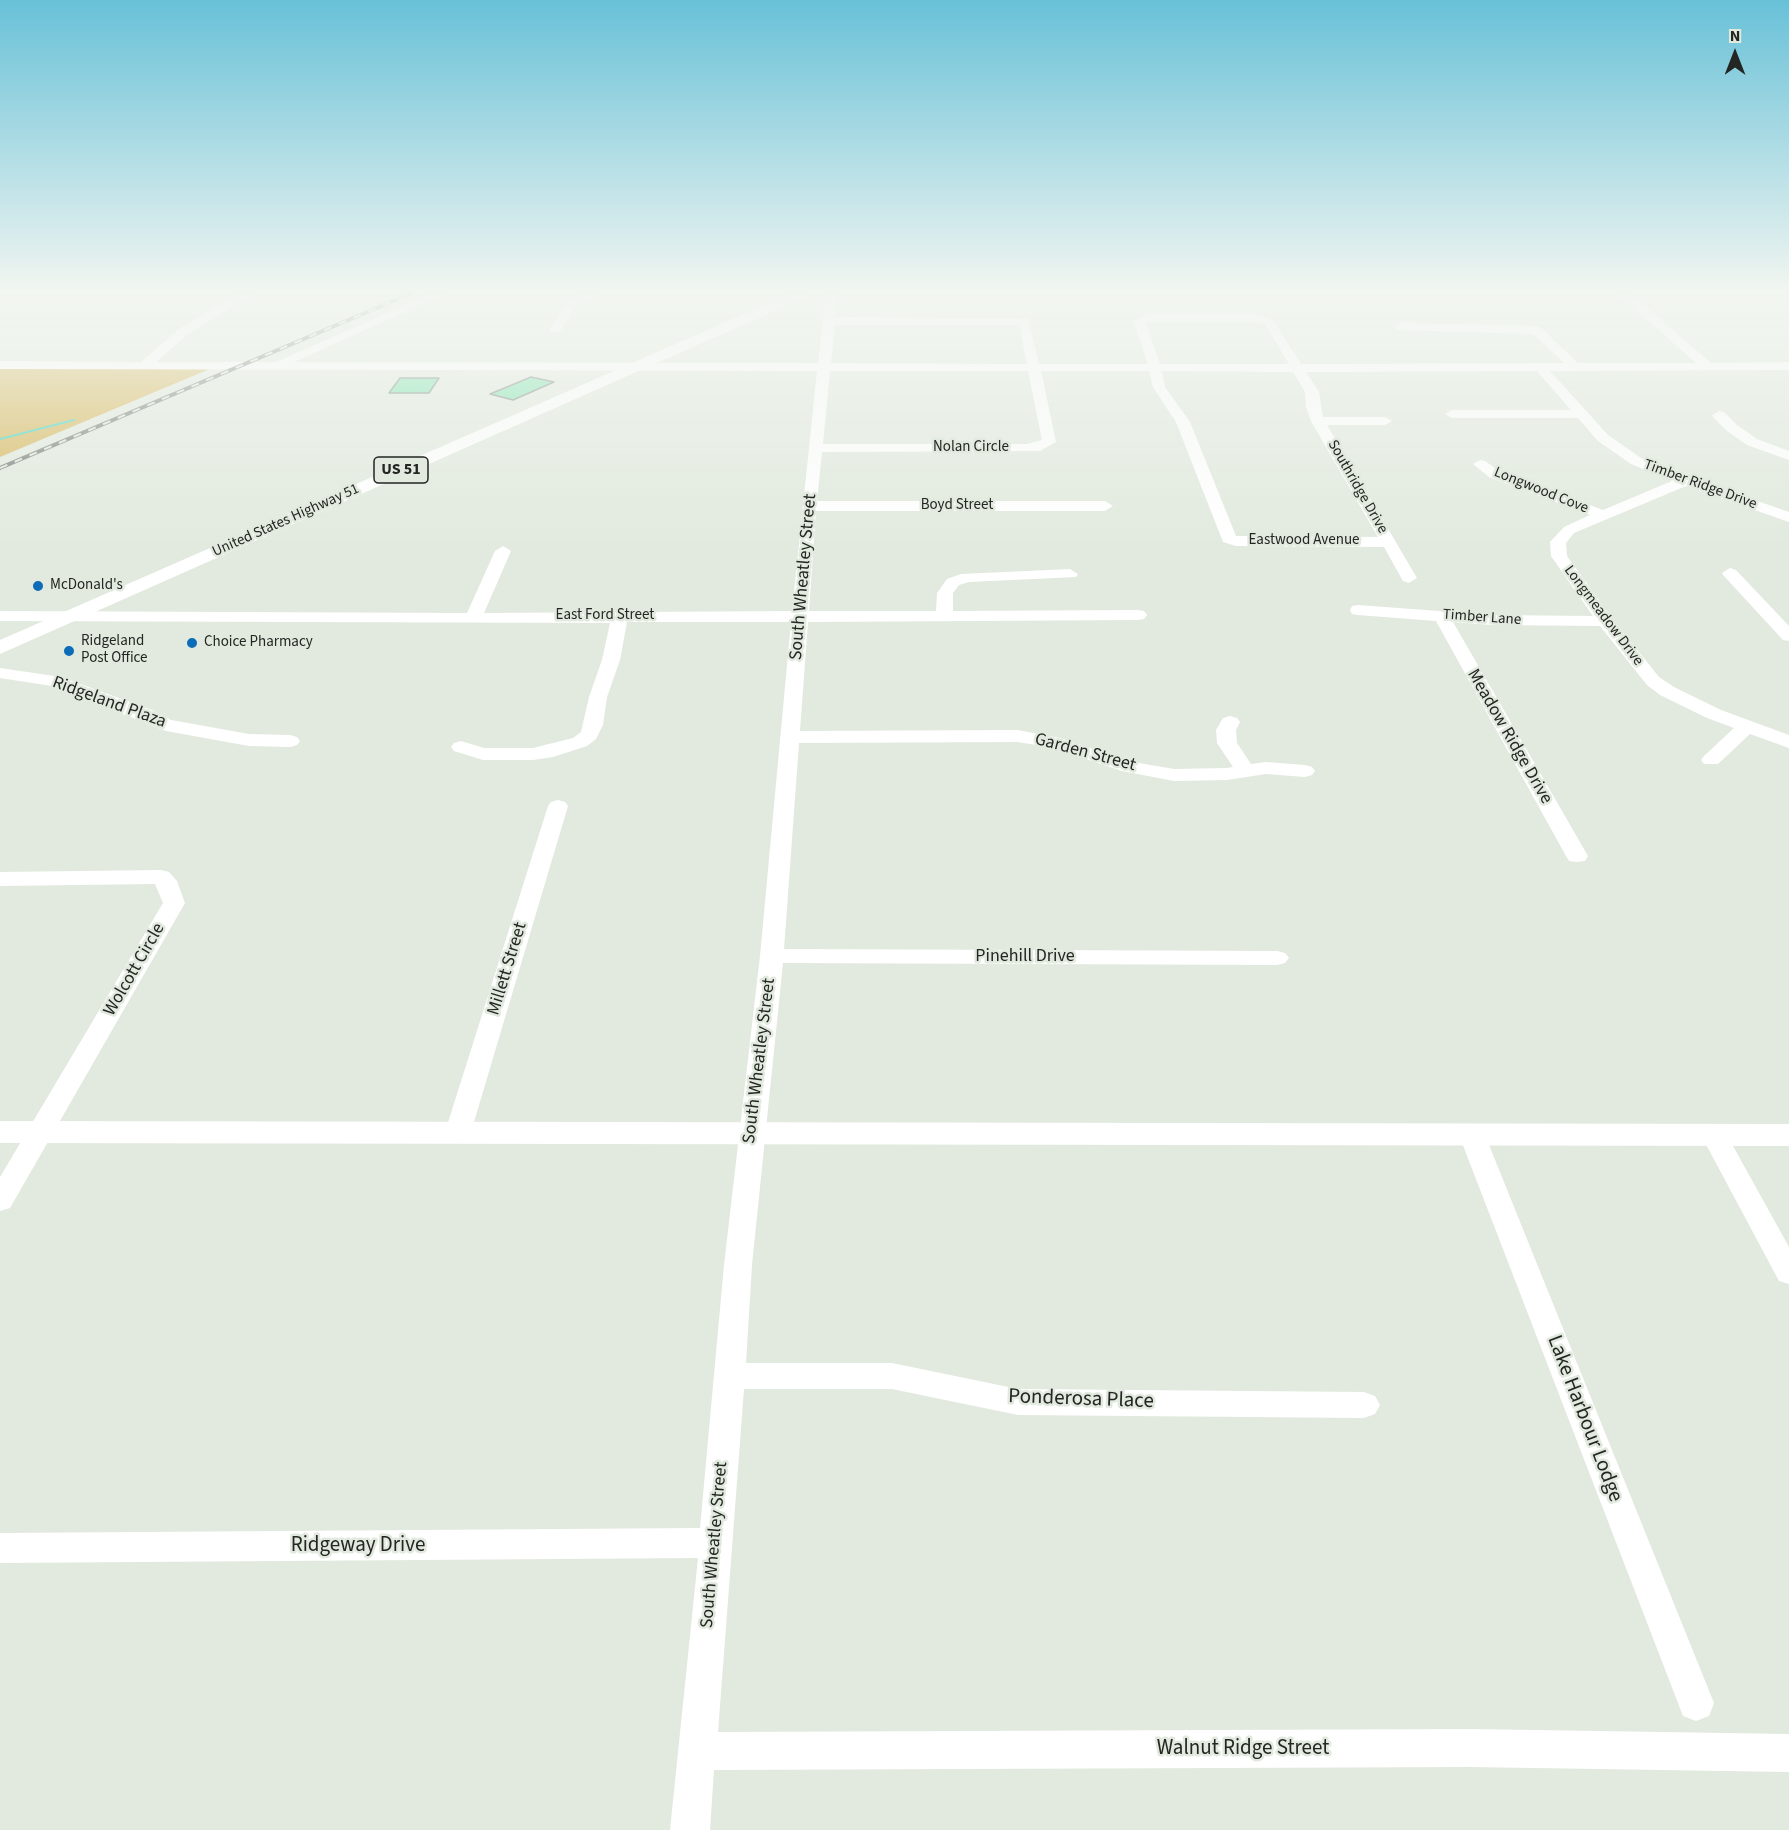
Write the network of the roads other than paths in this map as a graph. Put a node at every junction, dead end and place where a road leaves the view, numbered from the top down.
1 (608, 378) edge
2 (823, 378) edge
3 (1035, 378) edge
4 (1157, 378) edge
5 (1304, 378) edge
6 (1550, 378) edge
7 (1452, 414) dead end
8 (1581, 414) junction
9 (1719, 415) dead end
10 (1318, 421) junction
11 (1385, 421) dead end
12 (816, 448) junction
13 (1789, 456) edge
14 (1480, 465) dead end
15 (1685, 481) junction
16 (809, 506) junction
17 (1105, 506) dead end
18 (1603, 515) junction
19 (1789, 517) edge
20 (1389, 542) junction
21 (503, 551) dead end
22 (1730, 573) dead end
23 (1070, 574) dead end
24 (1409, 578) dead end
25 (1358, 610) dead end
26 (1138, 615) dead end
27 (0, 616) edge
28 (72, 616) junction
29 (620, 616) junction
30 (800, 616) junction
31 (944, 616) junction
32 (1444, 616) junction
33 (473, 618) junction
34 (1605, 621) junction
35 (1789, 636) edge
36 (0, 648) edge
37 (0, 673) edge
38 (1230, 722) dead end
39 (1747, 727) junction
40 (792, 736) junction
41 (290, 741) dead end
42 (1789, 741) edge
43 (461, 747) dead end
44 (1711, 760) dead end
45 (1245, 771) junction
46 (1305, 771) dead end
47 (558, 806) dead end
48 (1577, 856) dead end
49 (0, 879) edge
50 (772, 956) junction
51 (1277, 958) dead end
52 (0, 1132) edge
53 (41, 1132) junction
54 (458, 1132) junction
55 (751, 1132) junction
56 (1472, 1135) junction
57 (1714, 1135) junction
58 (1789, 1135) edge
59 (0, 1201) edge
60 (1789, 1274) edge
61 (728, 1376) junction
62 (1364, 1405) dead end
63 (716, 1543) junction
64 (0, 1548) edge
65 (1696, 1703) dead end
66 (696, 1750) junction
67 (1789, 1753) edge
68 (690, 1830) edge

1 - 28 main road, United States Highway 51 / US 51
2 - 12 street, South Wheatley Street
3 - 12 street, Nolan Circle
4 - 20 street, Eastwood Avenue
5 - 10 street, Southridge Drive
6 - 8 street, Timber Ridge Drive
7 - 8 street
8 - 15 street, Timber Ridge Drive
9 - 13 street
10 - 11 street
10 - 20 street, Southridge Drive
12 - 16 street, South Wheatley Street
14 - 18 street, Longwood Cove
15 - 18 street, Longmeadow Drive
15 - 19 street, Timber Ridge Drive
16 - 17 street, Boyd Street
16 - 30 street, South Wheatley Street
18 - 34 street, Longmeadow Drive
20 - 24 street
21 - 33 street
22 - 35 street
23 - 31 street
25 - 32 street, Timber Lane
26 - 31 street, East Ford Street
27 - 28 street, East Ford Street
28 - 33 street, East Ford Street
28 - 36 main road, United States Highway 51 / US 51
29 - 30 street, East Ford Street
29 - 33 street, East Ford Street
29 - 43 street
30 - 31 street, East Ford Street
30 - 40 street, South Wheatley Street
32 - 34 street, Timber Lane
32 - 48 street, Meadow Ridge Drive
34 - 39 street, Longmeadow Drive
37 - 41 street, Ridgeland Plaza
38 - 45 street
39 - 42 street, Longmeadow Drive
39 - 44 street
40 - 45 street, Garden Street
40 - 50 street, South Wheatley Street
45 - 46 street, Garden Street
47 - 54 street, Millett Street
49 - 53 street, Wolcott Circle
50 - 51 street, Pinehill Drive
50 - 55 street, South Wheatley Street
52 - 53 main road
53 - 54 main road
53 - 59 street, Wolcott Circle
54 - 55 main road
55 - 56 main road
55 - 61 street, South Wheatley Street
56 - 57 main road
56 - 65 street, Lake Harbour Lodge
57 - 58 main road
57 - 60 street
61 - 62 street, Ponderosa Place
61 - 63 street, South Wheatley Street
63 - 64 street, Ridgeway Drive
63 - 66 street, South Wheatley Street
66 - 67 street, Walnut Ridge Street
66 - 68 street, South Wheatley Street

